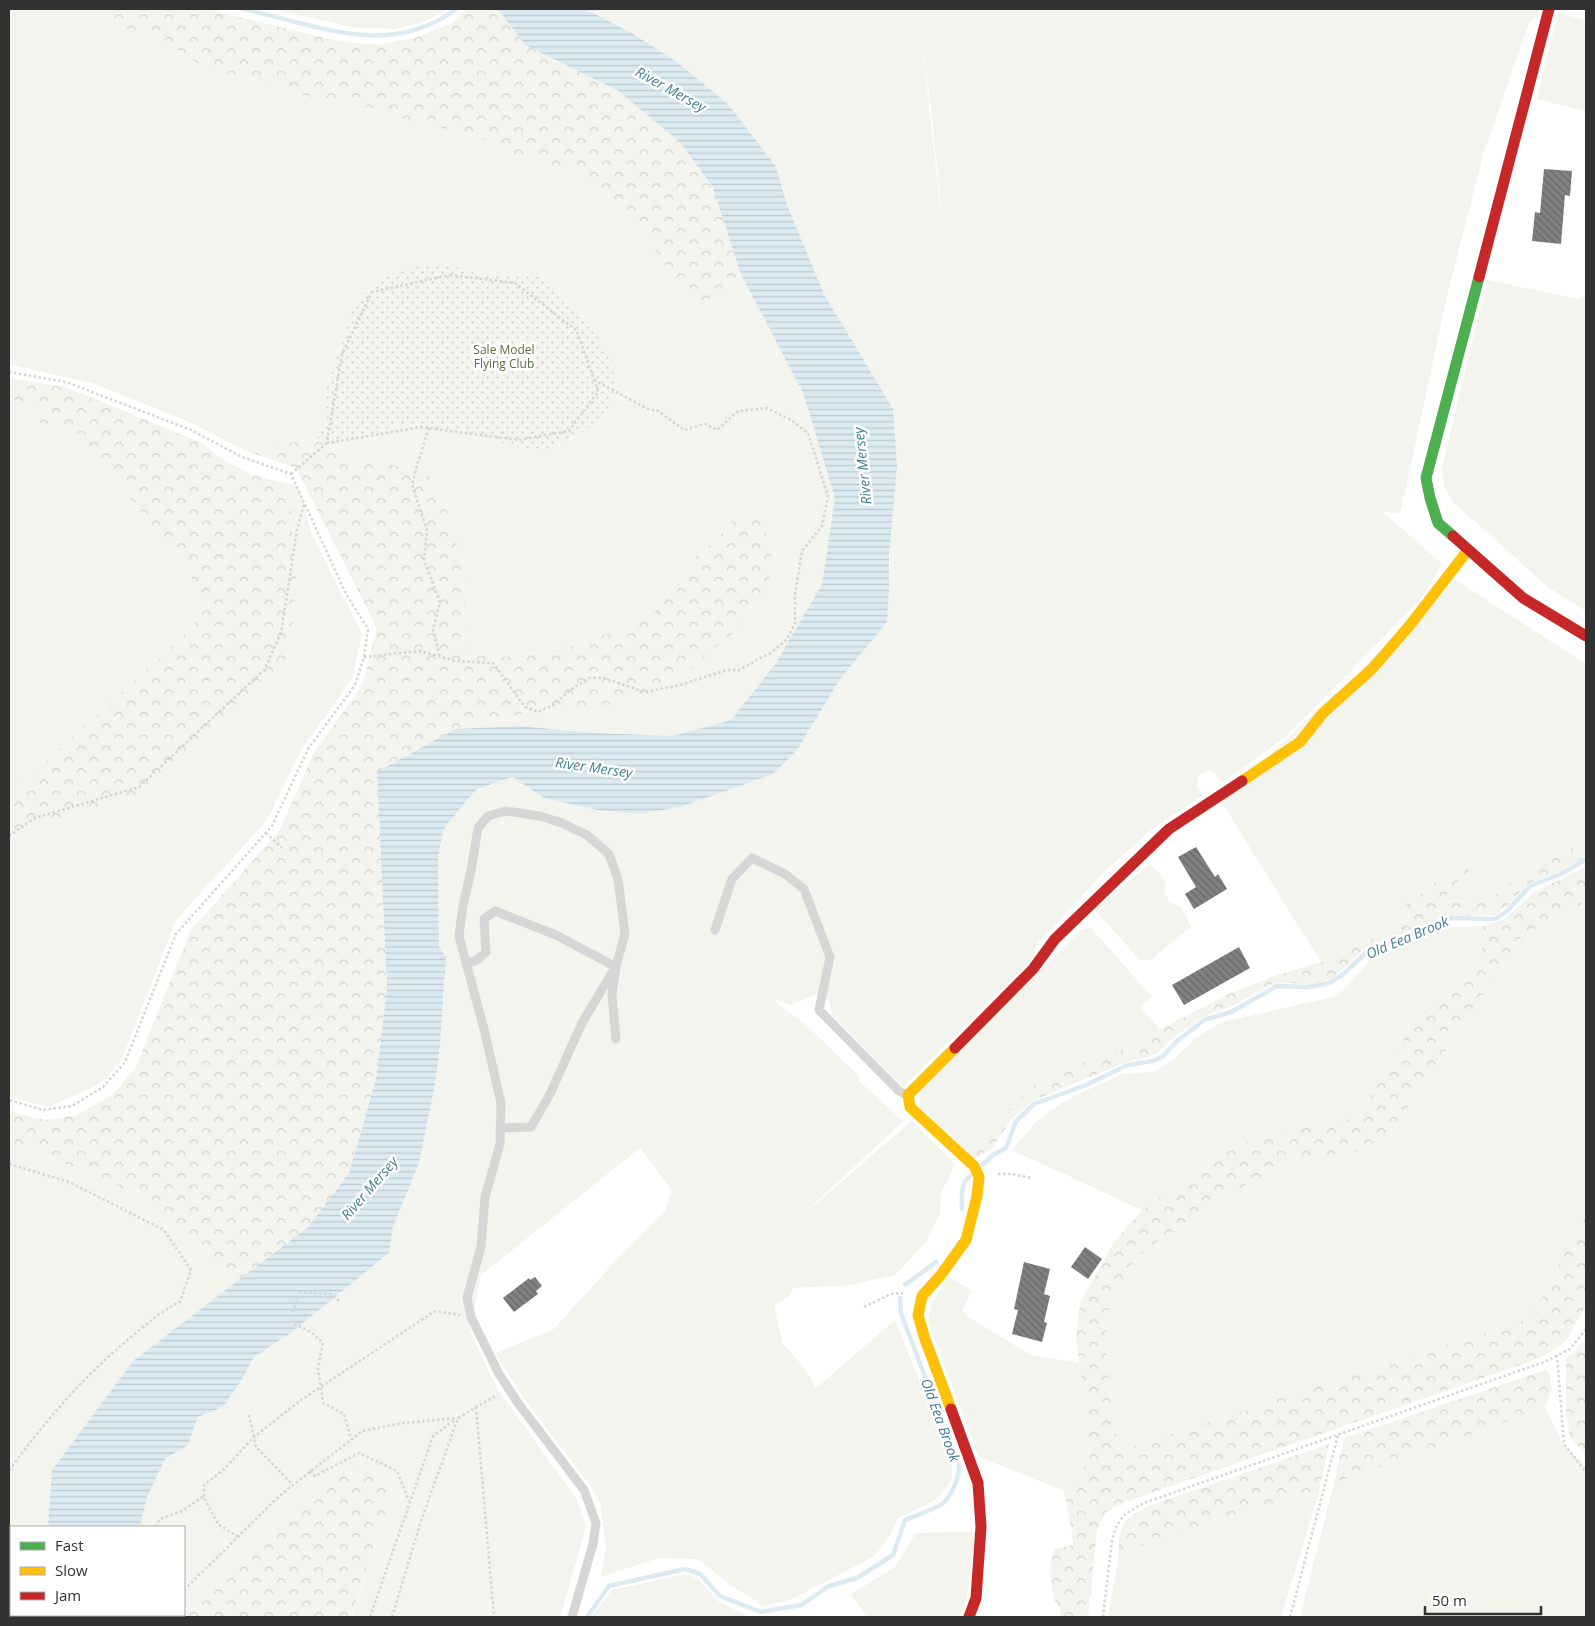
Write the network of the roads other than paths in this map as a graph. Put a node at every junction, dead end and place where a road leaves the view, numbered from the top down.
1 (1549, 9) edge
2 (1468, 550) junction
3 (1586, 636) edge
4 (715, 930) dead end
5 (466, 964) junction
6 (616, 967) junction
7 (616, 1039) dead end
8 (908, 1095) junction
9 (500, 1128) junction
10 (572, 1617) edge
11 (969, 1617) edge

1 - 2 street
2 - 3 street
2 - 8 street
4 - 8 lane
5 - 6 lane
5 - 6 lane
5 - 9 lane
6 - 7 lane
6 - 9 lane
8 - 11 street
9 - 10 lane

